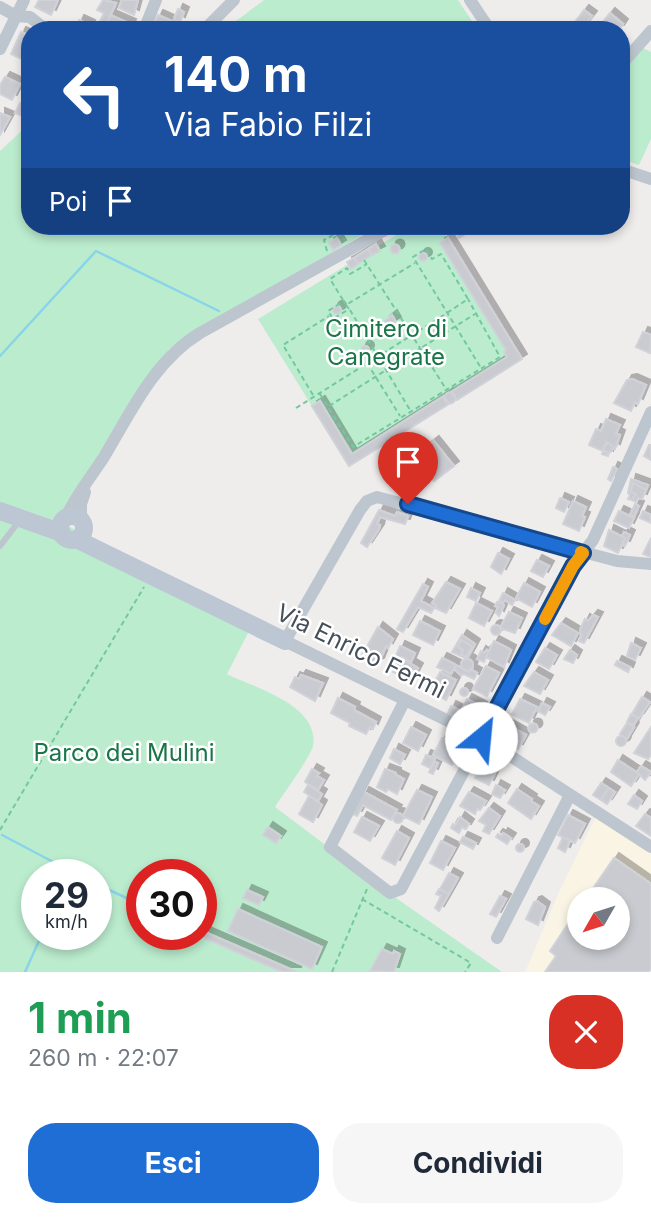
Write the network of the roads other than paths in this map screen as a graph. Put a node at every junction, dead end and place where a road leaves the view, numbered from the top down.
1 (24, 0) edge
2 (156, 0) edge
3 (234, 0) edge
4 (470, 0) edge
5 (0, 7) edge
6 (16, 16) junction
7 (35, 21) edge
8 (148, 21) edge
9 (213, 21) edge
10 (484, 21) edge
11 (651, 31) edge
12 (0, 49) edge
13 (630, 55) edge
14 (630, 172) edge
15 (651, 179) edge
16 (374, 235) edge
17 (651, 412) edge
18 (0, 511) edge
19 (27, 519) junction
20 (72, 526) junction
21 (0, 546) edge
22 (583, 553) junction
23 (651, 564) edge
24 (285, 641) junction
25 (405, 700) junction
26 (482, 738) junction
27 (570, 795) junction
28 (651, 847) edge
29 (497, 938) dead end

1 - 6 street
2 - 8 street
3 - 9 street
4 - 10 street
5 - 6 street
6 - 7 street
6 - 12 street
11 - 13 street
14 - 15 street
16 - 20 street
17 - 22 street
18 - 19 street
19 - 20 street
19 - 21 lane
20 - 24 street, Via Enrico Fermi
22 - 23 street
22 - 24 street
22 - 26 street
24 - 25 street, Via Enrico Fermi
25 - 26 street, Via Enrico Fermi
25 - 26 street
26 - 27 street, Via Enrico Fermi
27 - 28 street, Via Enrico Fermi
27 - 29 street

